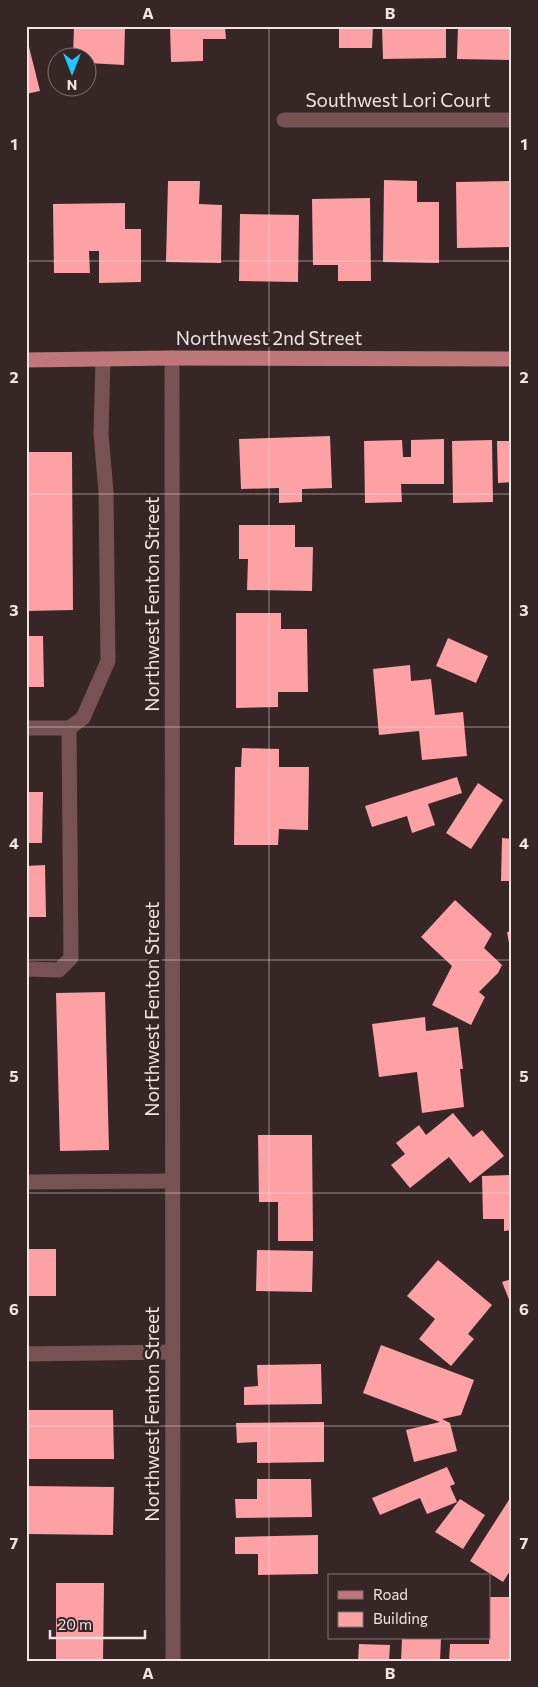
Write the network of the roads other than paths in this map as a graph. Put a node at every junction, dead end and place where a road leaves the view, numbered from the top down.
1 (284, 120) dead end
2 (512, 120) edge
3 (172, 358) junction
4 (102, 359) junction
5 (512, 359) edge
6 (26, 360) edge
7 (26, 728) edge
8 (69, 728) junction
9 (26, 969) edge
10 (172, 1181) junction
11 (26, 1182) edge
12 (172, 1352) junction
13 (26, 1354) edge
14 (172, 1661) edge

1 - 2 street, Southwest Lori Court
3 - 4 main road, Northwest 2nd Street
3 - 5 main road, Northwest 2nd Street
3 - 10 street, Northwest Fenton Street
4 - 6 main road, Northwest 2nd Street
4 - 8 street
7 - 8 street
8 - 9 street
10 - 11 street
10 - 12 street, Northwest Fenton Street
12 - 13 street
12 - 14 street, Northwest Fenton Street

